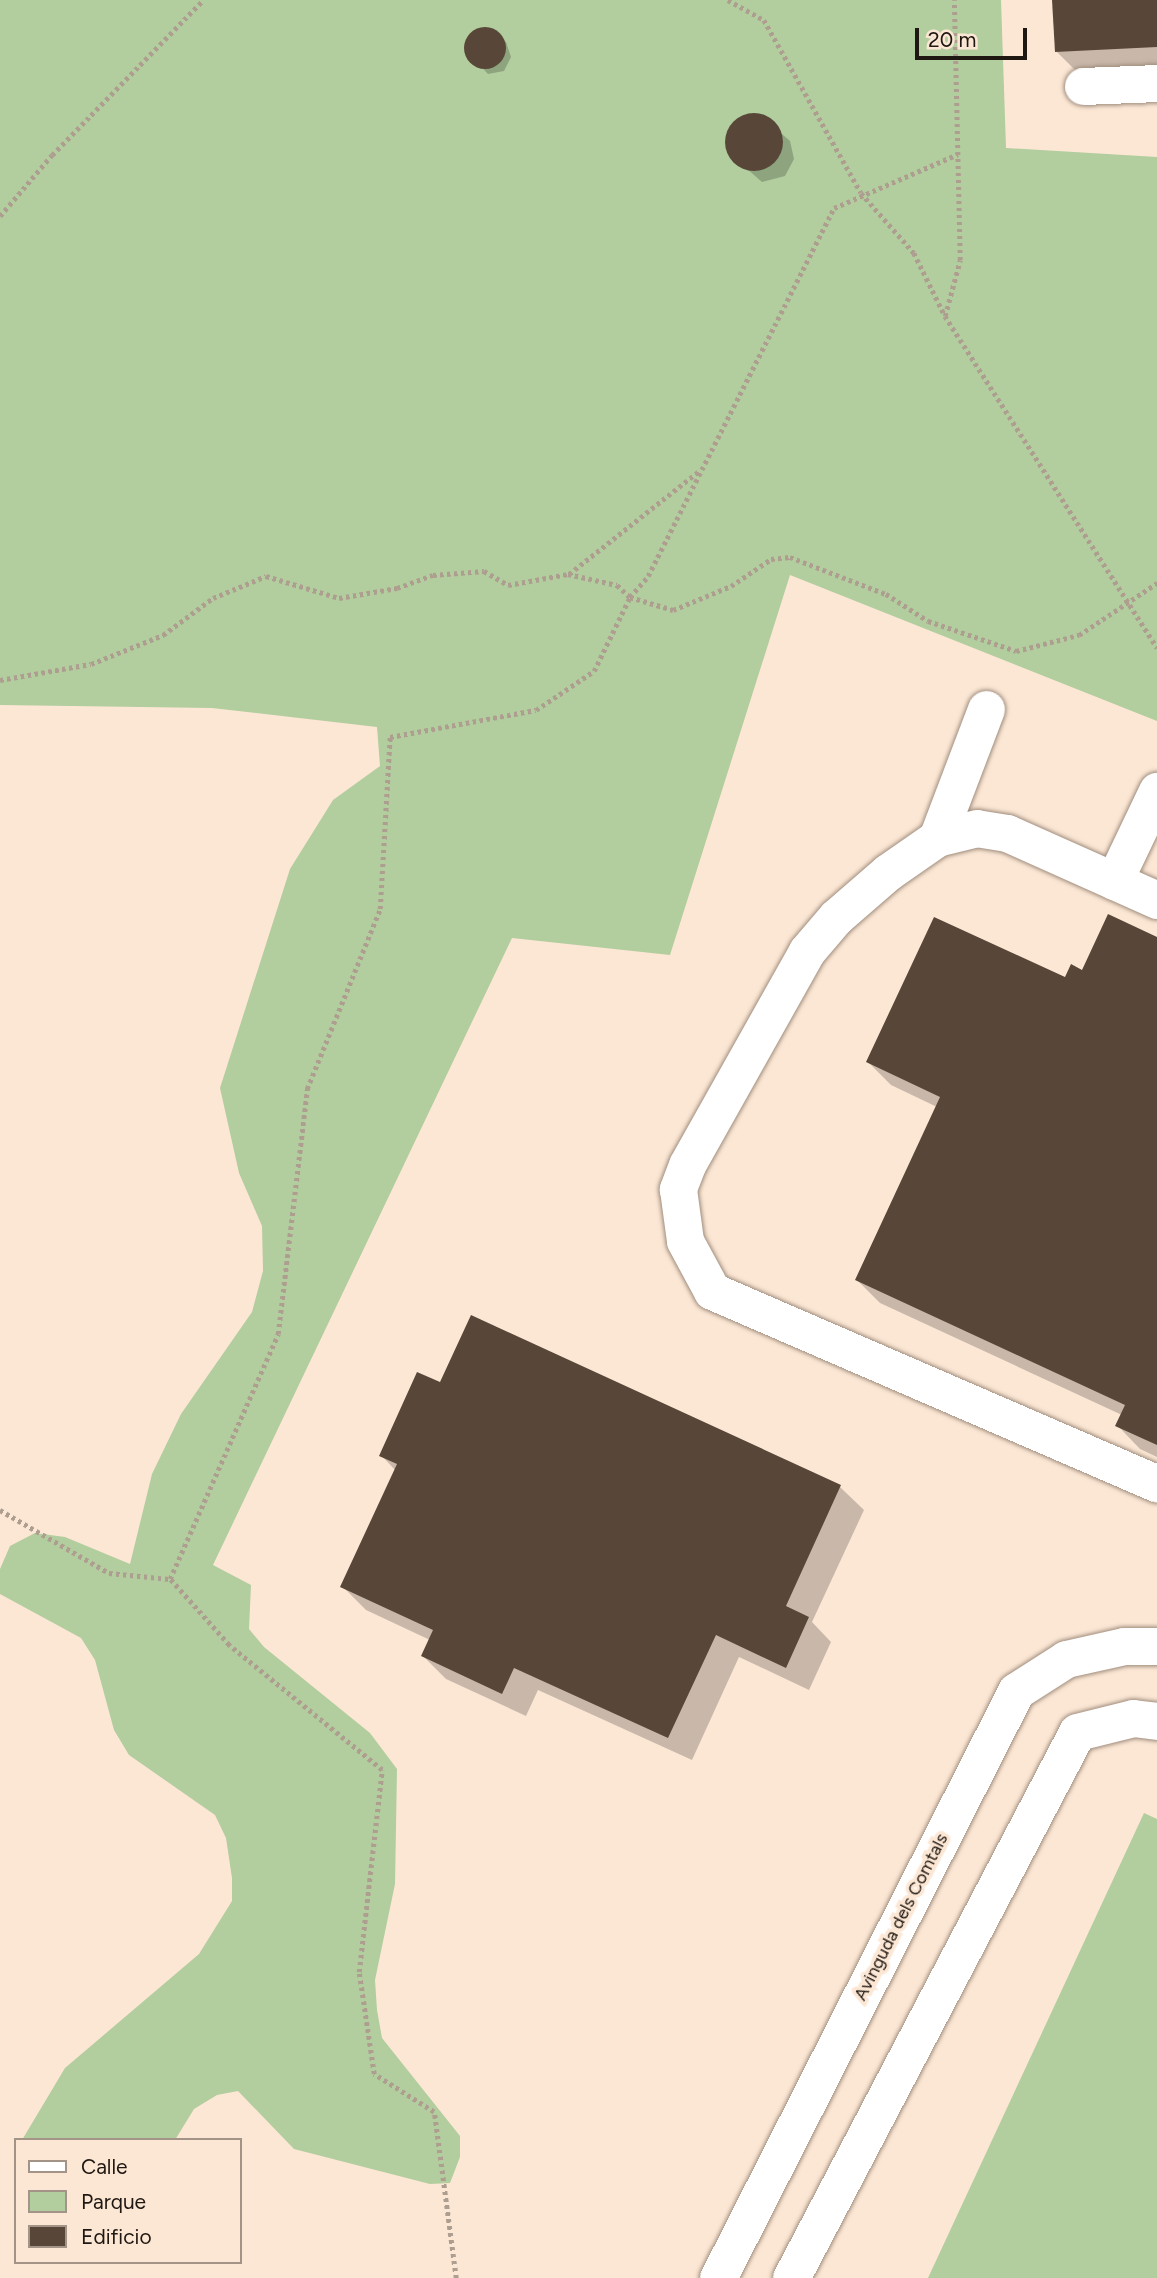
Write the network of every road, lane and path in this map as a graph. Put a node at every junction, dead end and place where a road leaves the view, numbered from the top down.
1 (203, 0) edge
2 (728, 0) edge
3 (954, 0) edge
4 (1157, 83) edge
5 (1083, 86) dead end
6 (958, 154) junction
7 (861, 193) junction
8 (0, 216) edge
9 (945, 316) junction
10 (703, 468) junction
11 (568, 574) junction
12 (1157, 583) edge
13 (631, 597) junction
14 (1129, 604) junction
15 (1157, 648) edge
16 (0, 680) edge
17 (986, 709) dead end
18 (1157, 790) edge
19 (937, 838) junction
20 (1114, 881) junction
21 (1157, 900) edge
22 (1157, 1484) edge
23 (0, 1510) edge
24 (170, 1579) junction
25 (1157, 1646) edge
26 (1157, 1721) edge
27 (456, 2278) edge
28 (718, 2278) edge
29 (791, 2278) edge

1 - 8 path
2 - 7 path
3 - 6 path
4 - 5 street
6 - 7 path
6 - 9 path
7 - 9 path
7 - 10 path
9 - 14 path
10 - 11 path
10 - 13 path
11 - 13 path
11 - 16 path
12 - 14 path
13 - 14 path
13 - 24 path
14 - 15 path
17 - 19 street
18 - 20 street
19 - 20 street
19 - 22 street
20 - 21 street
23 - 24 path
24 - 27 path
25 - 28 street, Avinguda dels Comtals
26 - 29 street

